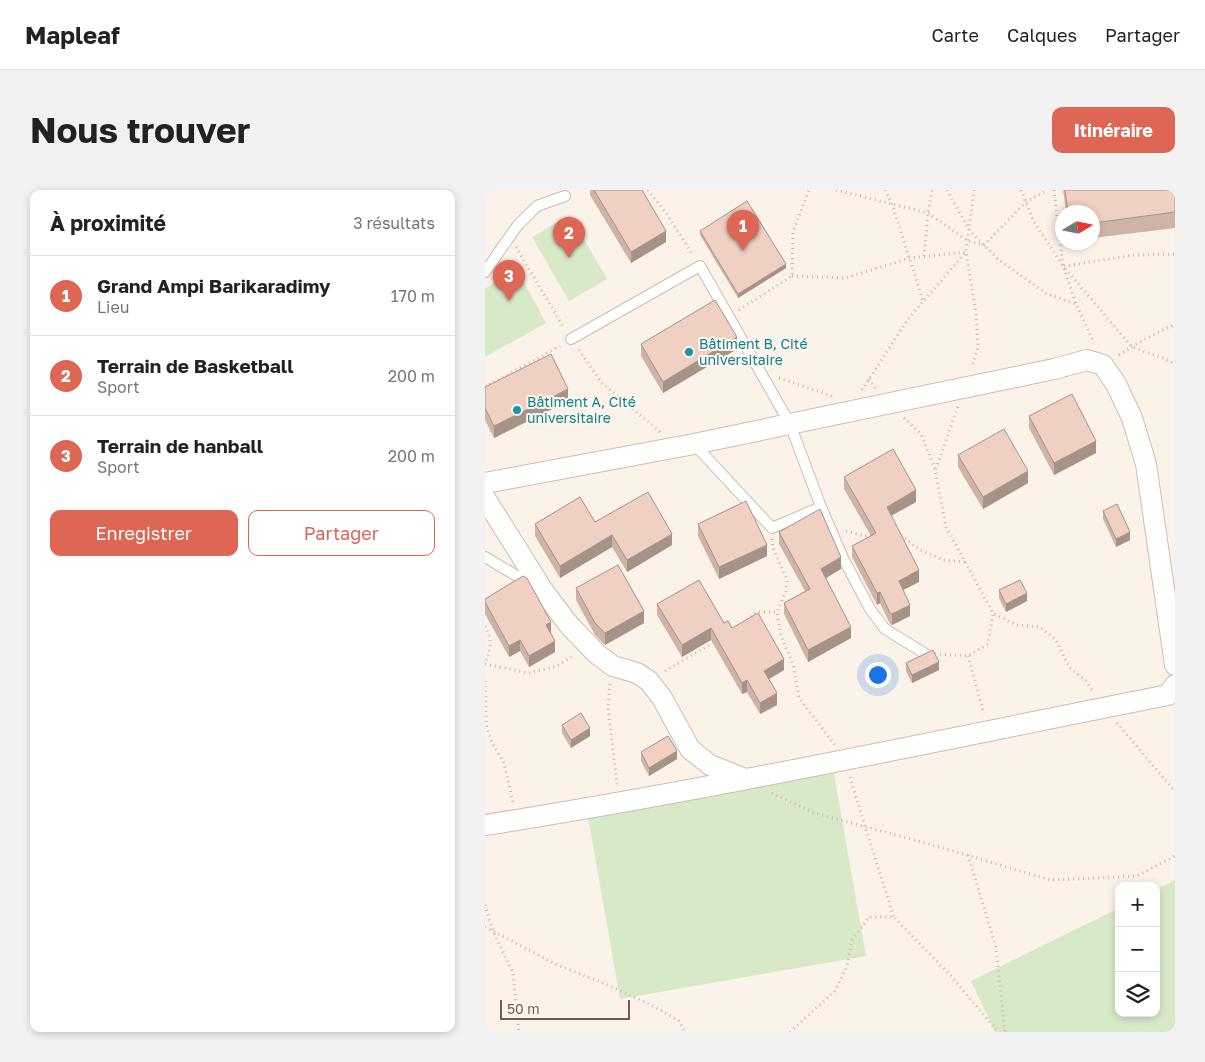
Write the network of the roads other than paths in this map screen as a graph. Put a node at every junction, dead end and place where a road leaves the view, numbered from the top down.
1 (565, 196) dead end
2 (485, 272) edge
3 (571, 339) road end
4 (790, 424) junction
5 (694, 444) junction
6 (485, 483) edge
7 (485, 498) edge
8 (821, 506) junction
9 (485, 557) edge
10 (543, 592) junction
11 (924, 653) edge
12 (1175, 665) edge
13 (1175, 685) edge
14 (745, 779) junction
15 (485, 825) edge

1 - 2 lane
3 - 4 lane
4 - 5 street
4 - 8 lane
4 - 12 street
5 - 6 street
5 - 8 lane
7 - 10 street
8 - 11 lane
9 - 10 lane
10 - 14 street
13 - 14 street
14 - 15 street

